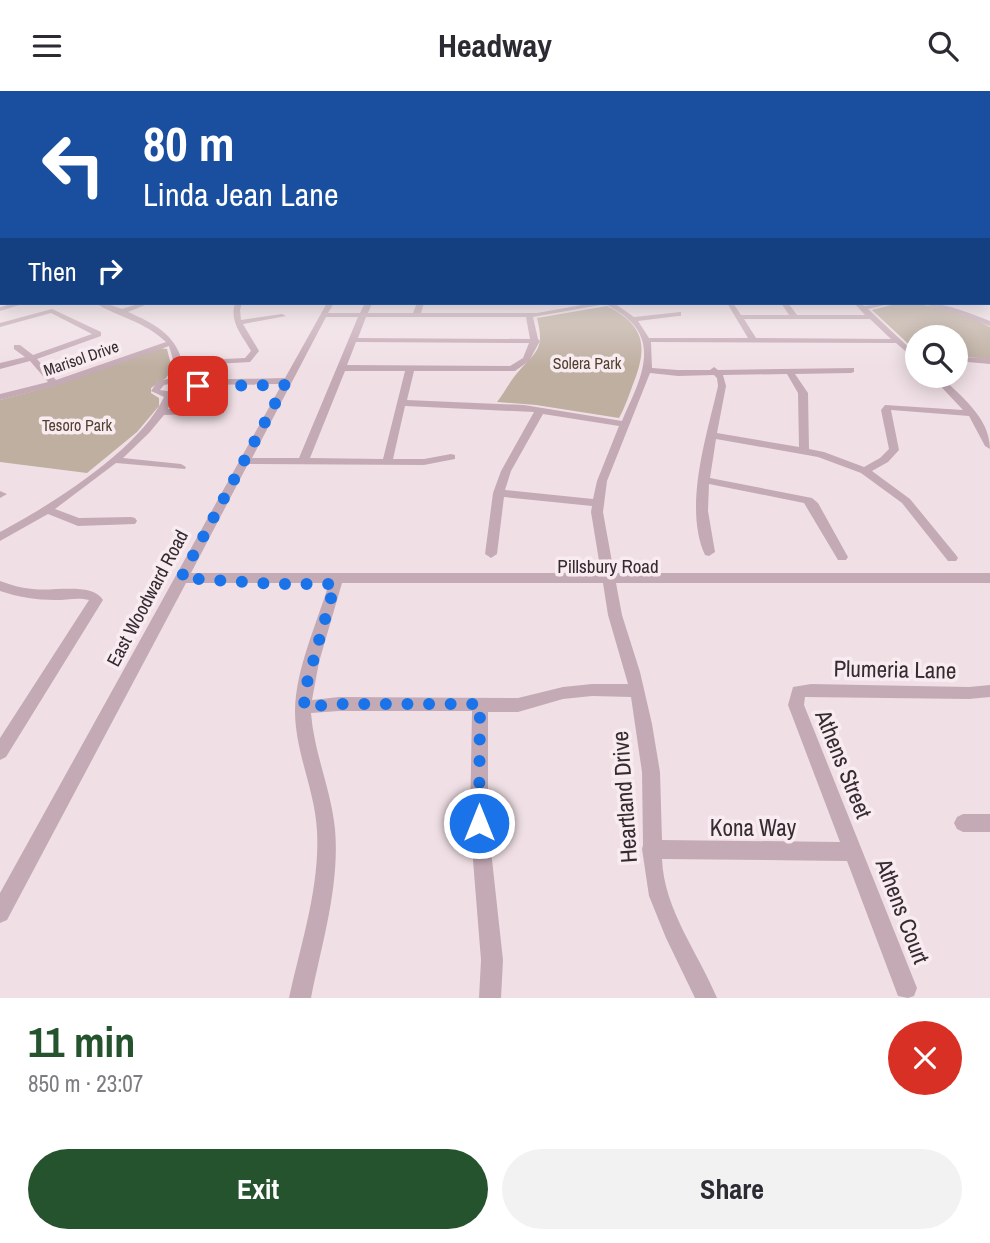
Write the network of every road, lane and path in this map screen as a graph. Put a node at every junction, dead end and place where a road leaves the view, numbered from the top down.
1 (104, 305) edge
2 (141, 305) edge
3 (237, 305) edge
4 (329, 305) edge
5 (367, 305) edge
6 (419, 305) edge
7 (473, 305) edge
8 (545, 305) edge
9 (595, 305) edge
10 (609, 305) edge
11 (731, 305) edge
12 (786, 305) edge
13 (860, 305) edge
14 (934, 305) edge
15 (121, 312) junction
16 (555, 312) junction
17 (678, 314) dead end
18 (282, 316) dead end
19 (322, 316) junction
20 (359, 316) junction
21 (416, 316) junction
22 (471, 316) junction
23 (529, 316) junction
24 (740, 317) junction
25 (795, 317) junction
26 (873, 317) junction
27 (632, 319) junction
28 (238, 323) junction
29 (990, 324) edge
30 (0, 325) edge
31 (352, 340) junction
32 (536, 341) junction
33 (647, 341) junction
34 (754, 341) junction
35 (898, 341) junction
36 (171, 342) junction
37 (17, 347) dead end
38 (905, 347) edge
39 (32, 358) junction
40 (968, 360) edge
41 (990, 361) edge
42 (179, 364) junction
43 (0, 366) edge
44 (342, 368) junction
45 (410, 368) junction
46 (647, 370) junction
47 (714, 370) junction
48 (789, 370) junction
49 (851, 370) dead end
50 (176, 379) junction
51 (54, 383) junction
52 (287, 383) junction
53 (188, 385) junction
54 (947, 388) edge
55 (170, 394) junction
56 (0, 397) edge
57 (401, 403) junction
58 (540, 410) junction
59 (221, 411) dead end
60 (161, 412) junction
61 (972, 413) junction
62 (625, 424) junction
63 (713, 435) junction
64 (990, 446) edge
65 (804, 450) junction
66 (451, 457) dead end
67 (113, 460) junction
68 (245, 461) junction
69 (303, 461) junction
70 (387, 462) junction
71 (181, 467) dead end
72 (865, 471) junction
73 (705, 480) junction
74 (499, 493) junction
75 (597, 503) junction
76 (48, 510) junction
77 (131, 521) dead end
78 (0, 537) edge
79 (709, 552) dead end
80 (491, 554) dead end
81 (842, 557) dead end
82 (951, 558) dead end
83 (181, 578) junction
84 (990, 578) edge
85 (336, 581) junction
86 (609, 582) junction
87 (990, 586) edge
88 (0, 587) edge
89 (637, 691) junction
90 (990, 691) edge
91 (798, 692) joint
92 (480, 704) junction
93 (304, 707) junction
94 (0, 752) edge
95 (964, 823) dead end
96 (990, 823) edge
97 (652, 849) junction
98 (855, 852) junction
99 (0, 913) edge
100 (906, 988) dead end
101 (300, 998) edge
102 (490, 998) edge
103 (706, 998) edge

1 - 15 street
2 - 15 street
3 - 28 street
4 - 19 street, East Woodward Road
5 - 20 street
6 - 21 street
7 - 22 street
8 - 16 street
9 - 16 street
10 - 27 street
11 - 24 street
12 - 25 street
13 - 26 street
14 - 29 street
15 - 36 street
16 - 23 street
17 - 27 street
18 - 28 street
19 - 20 street
19 - 52 street, East Woodward Road
20 - 21 street
20 - 31 street
21 - 22 street
22 - 23 street
23 - 32 street
24 - 25 street
24 - 34 street
25 - 26 street
26 - 35 street
27 - 33 street
28 - 42 street
30 - 39 street
31 - 32 street
31 - 44 street
32 - 45 street
33 - 34 street
33 - 46 street
34 - 35 street
35 - 38 street
36 - 42 street
36 - 51 street, Marisol Drive
37 - 39 street
39 - 43 street
39 - 51 street
40 - 41 street
42 - 50 street
44 - 45 street
44 - 69 street
45 - 57 street
46 - 47 street
46 - 62 street
47 - 48 street
47 - 63 street
48 - 49 street
48 - 65 street
50 - 53 street
50 - 55 street
51 - 56 street, Marisol Drive
52 - 53 street
52 - 68 street, East Woodward Road
53 - 55 street
54 - 61 street
55 - 60 street
57 - 58 street
57 - 70 street
58 - 62 street
58 - 74 street
59 - 60 street
60 - 67 street
61 - 64 street
61 - 72 street
62 - 75 street
63 - 65 street
63 - 73 street
65 - 72 street
66 - 70 street
67 - 71 street
67 - 76 street
68 - 69 street
68 - 83 street, East Woodward Road
69 - 70 street
72 - 82 street
73 - 79 street
73 - 81 street
74 - 75 street
74 - 80 street
75 - 86 street, Heartland Drive
76 - 77 street
76 - 78 street
83 - 85 street, Pillsbury Road
83 - 99 street, East Woodward Road
84 - 86 street, Pillsbury Road
85 - 86 street, Pillsbury Road
85 - 93 street
86 - 87 street, Pillsbury Road
86 - 89 street, Heartland Drive
88 - 94 street
89 - 92 street
89 - 97 street, Heartland Drive
90 - 91 street, Plumeria Lane
91 - 98 street, Athens Street
92 - 93 street
92 - 102 street
93 - 101 street
95 - 96 street
97 - 98 street, Kona Way
97 - 103 street, Heartland Drive
98 - 100 street, Athens Court

